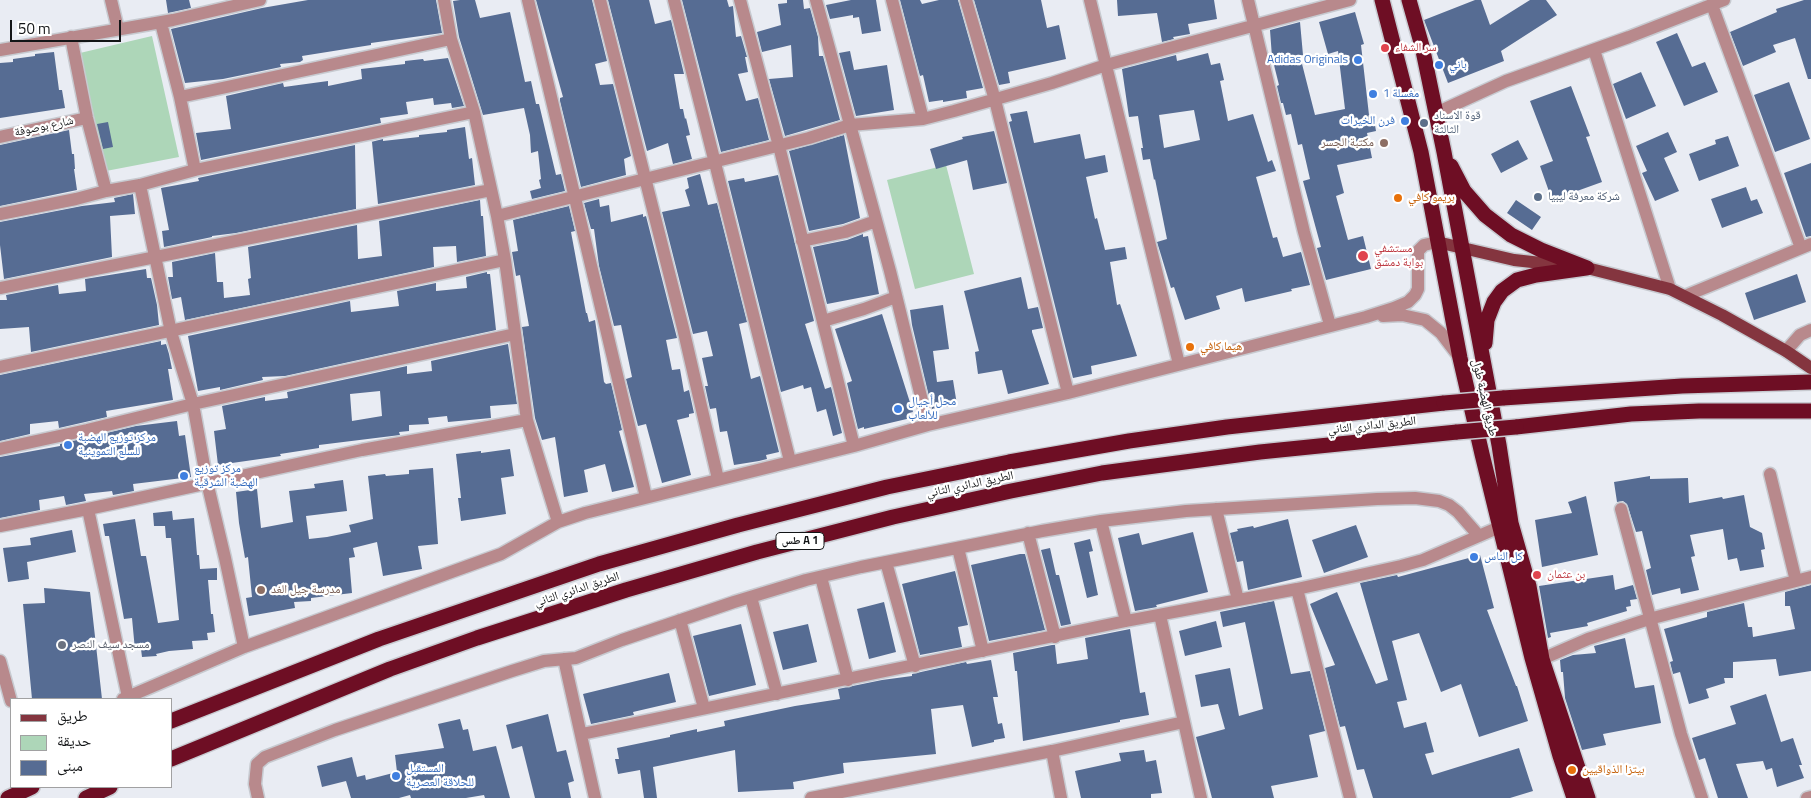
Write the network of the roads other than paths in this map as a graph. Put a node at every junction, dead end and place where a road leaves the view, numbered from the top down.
1 (111, 0) edge
2 (260, 0) edge
3 (444, 0) edge
4 (528, 0) edge
5 (600, 0) edge
6 (674, 0) edge
7 (740, 0) edge
8 (816, 0) edge
9 (892, 0) edge
10 (966, 0) edge
11 (1090, 0) edge
12 (1248, 0) edge
13 (1350, 0) edge
14 (1382, 0) edge
15 (1409, 0) edge
16 (1718, 2) edge
17 (161, 23) junction
18 (1254, 24) junction
19 (118, 29) junction
20 (71, 37) junction
21 (451, 39) junction
22 (0, 50) edge
23 (1594, 50) junction
24 (1106, 64) junction
25 (180, 97) junction
26 (995, 100) junction
27 (474, 112) junction
28 (1436, 113) junction
29 (88, 118) junction
30 (922, 118) junction
31 (850, 125) junction
32 (0, 137) edge
33 (778, 146) junction
34 (1444, 152) junction
35 (715, 162) junction
36 (195, 170) junction
37 (645, 179) junction
38 (140, 186) junction
39 (491, 190) junction
40 (106, 191) junction
41 (575, 197) junction
42 (0, 214) edge
43 (497, 216) junction
44 (876, 222) junction
45 (802, 241) junction
46 (1437, 242) junction
47 (1806, 246) edge
48 (1462, 247) junction
49 (155, 256) junction
50 (505, 260) junction
51 (1587, 268) junction
52 (0, 288) edge
53 (1670, 289) junction
54 (1685, 296) junction
55 (896, 297) junction
56 (1366, 316) junction
57 (823, 320) junction
58 (1330, 325) junction
59 (1811, 330) edge
60 (172, 332) junction
61 (515, 334) junction
62 (1786, 351) junction
63 (1460, 358) junction
64 (1483, 359) junction
65 (1179, 364) junction
66 (0, 367) edge
67 (1811, 368) edge
68 (1811, 382) edge
69 (1068, 393) junction
70 (193, 404) junction
71 (1811, 411) edge
72 (527, 420) junction
73 (928, 425) junction
74 (854, 446) junction
75 (0, 449) edge
76 (790, 461) junction
77 (1770, 474) dead end
78 (718, 479) junction
79 (207, 482) junction
80 (646, 497) junction
81 (88, 509) junction
82 (1216, 509) junction
83 (1620, 509) dead end
84 (1100, 520) junction
85 (558, 522) junction
86 (1505, 525) junction
87 (0, 526) edge
88 (1028, 533) junction
89 (1479, 536) junction
90 (958, 548) junction
91 (886, 562) junction
92 (821, 577) junction
93 (1811, 577) edge
94 (1796, 581) junction
95 (1297, 589) junction
96 (750, 597) junction
97 (1238, 600) junction
98 (1160, 615) junction
99 (1649, 619) junction
100 (680, 620) junction
101 (1126, 621) junction
102 (1055, 637) junction
103 (244, 647) junction
104 (983, 651) junction
105 (564, 659) junction
106 (1542, 659) junction
107 (0, 661) edge
108 (914, 666) junction
109 (848, 680) junction
110 (777, 694) junction
111 (10, 698) edge
112 (125, 698) edge
113 (704, 708) junction
114 (172, 721) edge
115 (1184, 722) junction
116 (582, 734) junction
117 (1052, 751) junction
118 (172, 759) edge
119 (30, 788) edge
120 (108, 788) edge
121 (832, 796) edge
122 (1811, 797) edge
123 (8, 798) edge
124 (86, 798) edge
125 (258, 798) edge
126 (596, 798) edge
127 (811, 798) edge
128 (1061, 798) edge
129 (1201, 798) edge
130 (1350, 798) edge
131 (1574, 798) edge
132 (1588, 798) edge
133 (1702, 798) edge
134 (1807, 798) edge

1 - 19 street
2 - 17 street
3 - 21 street
4 - 41 street
5 - 37 street
6 - 35 street
7 - 33 street
8 - 31 street
9 - 30 street
10 - 26 street
11 - 24 street
12 - 18 street
13 - 18 street
14 - 46 highway, طريق الهضبة طول
15 - 28 highway, طريق الهضبة طول
16 - 23 street
16 - 47 street
17 - 19 street
17 - 25 street
18 - 24 street
18 - 58 street
19 - 20 street
20 - 22 street
20 - 29 street
21 - 25 street
21 - 27 street
23 - 28 street
23 - 53 street
24 - 26 street
24 - 65 street
25 - 36 street
26 - 30 street
26 - 69 street
27 - 36 street
27 - 39 street
28 - 34 highway, طريق الهضبة طول
29 - 32 street, شارع بوصوفة
29 - 40 street
30 - 31 street
31 - 33 street
31 - 44 street
33 - 35 street
33 - 45 street
34 - 48 highway, طريق الهضبة طول
34 - 51 highway
35 - 37 street
35 - 76 street
36 - 38 street
37 - 41 street
37 - 78 street
38 - 40 street
38 - 49 street
39 - 43 street
39 - 49 street
40 - 42 street
41 - 43 street
41 - 80 street
43 - 50 street
44 - 45 street
44 - 55 street
45 - 57 street
46 - 48 main road
46 - 56 street
46 - 63 highway, طريق الهضبة طول
47 - 54 street
48 - 51 main road
48 - 64 highway, طريق الهضبة طول
49 - 52 street
49 - 60 street
50 - 60 street
50 - 61 street
51 - 53 main road
51 - 64 highway
53 - 54 main road
54 - 62 main road
55 - 57 street
55 - 73 street
56 - 58 street
56 - 63 street
57 - 74 street
58 - 65 street
59 - 62 street
60 - 66 street
60 - 70 street
61 - 70 street
61 - 72 street
62 - 67 main road
63 - 86 highway, طريق الهضبة طول
64 - 86 highway, طريق الهضبة طول
65 - 69 street
68 - 114 highway, الطريق الدائري الثاني / طس A 1, bridge
69 - 73 street
70 - 75 street
70 - 79 street
71 - 118 highway, الطريق الدائري الثاني / طس A 1, bridge
72 - 79 street
72 - 85 street
73 - 74 street
74 - 76 street
76 - 78 street
77 - 94 street
78 - 80 street
79 - 81 street
79 - 103 street
80 - 85 street
81 - 87 street
81 - 112 street
82 - 84 street
82 - 89 street
82 - 97 street
83 - 99 street
84 - 88 street
84 - 101 street
85 - 103 street
86 - 89 street
86 - 106 highway, طريق الهضبة طول
86 - 131 highway, طريق الهضبة طول
88 - 90 street
88 - 102 street
89 - 95 street
90 - 91 street
90 - 104 street
91 - 92 street
91 - 108 street
92 - 96 street
92 - 109 street
93 - 94 street
94 - 99 street
95 - 97 street
95 - 130 street
96 - 100 street
96 - 110 street
97 - 98 street
98 - 101 street
98 - 115 street
99 - 106 street
99 - 133 street
100 - 105 street
100 - 113 street
101 - 102 street
102 - 104 street
103 - 112 street
104 - 108 street
105 - 116 street
105 - 125 street
106 - 132 highway, طريق الهضبة طول
107 - 111 street
108 - 109 street
109 - 110 street
110 - 113 street
113 - 116 street
115 - 117 street
115 - 129 street
116 - 126 street
117 - 121 street
117 - 128 street
119 - 123 highway
120 - 124 highway
121 - 127 street
122 - 134 street

